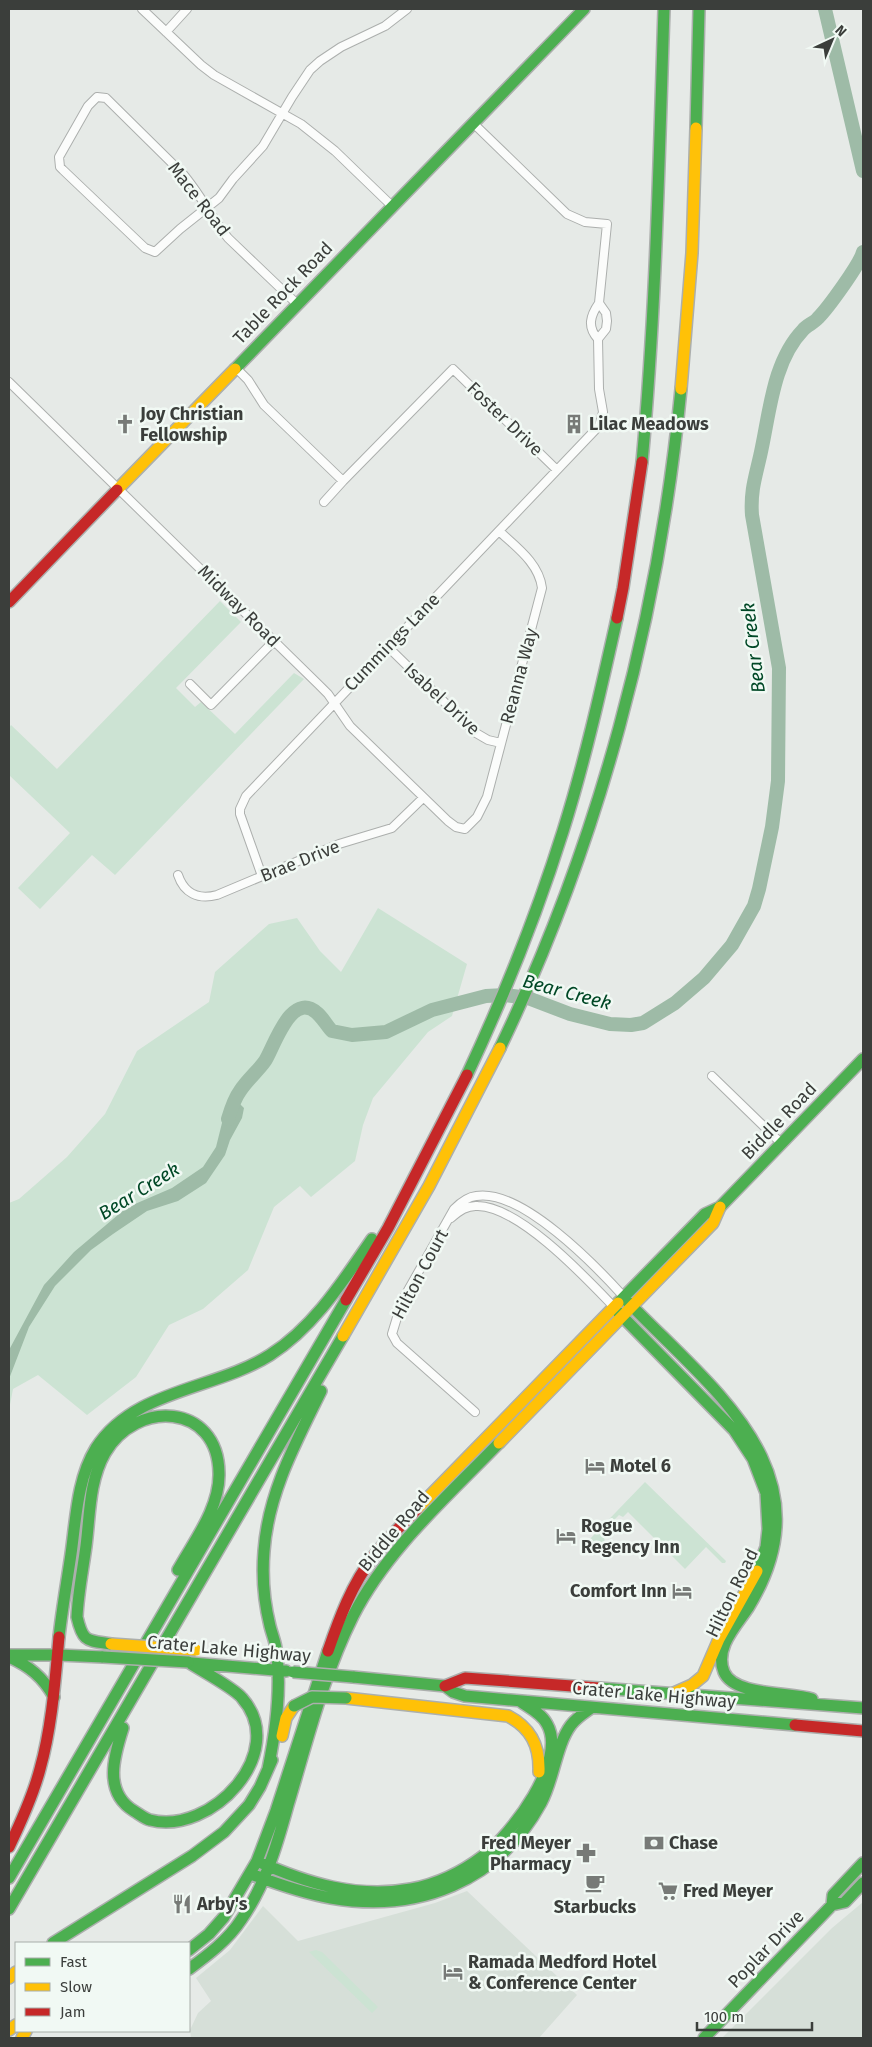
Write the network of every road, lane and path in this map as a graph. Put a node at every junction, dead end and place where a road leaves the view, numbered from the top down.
1 (142, 9) edge
2 (187, 9) edge
3 (407, 9) edge
4 (584, 9) edge
5 (664, 9) edge
6 (699, 9) edge
7 (166, 32) junction
8 (283, 114) junction
9 (473, 123) junction
10 (392, 206) junction
11 (207, 208) junction
12 (296, 303) junction
13 (599, 303) junction
14 (598, 339) junction
15 (235, 367) junction
16 (9, 382) edge
17 (557, 470) junction
18 (343, 481) junction
19 (119, 488) junction
20 (324, 502) dead end
21 (499, 531) junction
22 (9, 602) edge
23 (274, 641) junction
24 (388, 647) junction
25 (190, 684) dead end
26 (334, 703) junction
27 (501, 744) junction
28 (422, 798) junction
29 (465, 829) joint
30 (178, 875) dead end
31 (262, 876) junction
32 (863, 1059) edge
33 (712, 1076) dead end
34 (781, 1143) junction
35 (400, 1206) junction
36 (720, 1207) junction
37 (449, 1219) junction
38 (624, 1297) junction
39 (614, 1307) junction
40 (632, 1307) junction
41 (622, 1316) junction
42 (335, 1350) junction
43 (475, 1412) dead end
44 (156, 1626) junction
45 (58, 1655) junction
46 (9, 1656) edge
47 (188, 1662) junction
48 (230, 1666) junction
49 (278, 1670) junction
50 (445, 1686) junction
51 (136, 1691) junction
52 (671, 1695) junction
53 (54, 1697) junction
54 (520, 1701) junction
55 (822, 1704) junction
56 (591, 1708) junction
57 (863, 1708) edge
58 (863, 1730) edge
59 (268, 1769) junction
60 (536, 1787) junction
61 (9, 1847) edge
62 (257, 1861) junction
63 (863, 1863) edge
64 (269, 1866) junction
65 (250, 1874) junction
66 (9, 1878) edge
67 (264, 1879) junction
68 (863, 1883) edge
69 (832, 1905) junction
70 (9, 1908) edge
71 (55, 1942) edge
72 (190, 1949) edge
73 (190, 1968) edge
74 (704, 2038) edge

1 - 7 street
2 - 7 street
3 - 8 street
4 - 9 main road, Table Rock Road
5 - 35 main road
6 - 42 main road
7 - 8 street
8 - 10 street
8 - 11 street
9 - 10 main road, Table Rock Road
9 - 13 street
10 - 12 main road, Table Rock Road
11 - 11 street, Mace Road
11 - 12 street, Mace Road
12 - 15 main road, Table Rock Road
13 - 14 street
13 - 14 street
14 - 17 street, Cummings Lane
15 - 18 street
15 - 19 main road, Table Rock Road
16 - 19 street, Midway Road
17 - 18 street, Foster Drive
17 - 21 street, Cummings Lane
18 - 20 street
19 - 22 main road, Table Rock Road
19 - 23 street, Midway Road
21 - 24 street, Cummings Lane
21 - 27 street, Reanna Way
23 - 25 street
23 - 26 street, Midway Road
24 - 26 street, Cummings Lane
24 - 27 street, Isabel Drive
26 - 28 street, Midway Road
26 - 31 street, Cummings Lane
27 - 29 street, Reanna Way
28 - 29 street, Midway Road
28 - 31 street, Brae Drive
30 - 31 street, Brae Drive
32 - 34 main road, Biddle Road
33 - 34 street
34 - 36 main road, Biddle Road
35 - 44 main road
35 - 45 main road
36 - 38 main road, Biddle Road
36 - 40 main road, Biddle Road
37 - 38 street, Hilton Court
37 - 39 street, Hilton Court
37 - 43 street, Hilton Court
38 - 39 main road, Biddle Road
38 - 40 main road, Hilton Road
39 - 41 main road, Hilton Road
39 - 62 main road, Biddle Road
40 - 41 main road, Biddle Road
40 - 55 main road, Hilton Road
41 - 52 main road, Hilton Road
41 - 64 main road, Biddle Road
42 - 49 main road
42 - 51 main road
44 - 48 main road, bridge
44 - 66 main road
45 - 46 main road, Crater Lake Highway
45 - 47 main road, Crater Lake Highway, bridge
45 - 53 main road
46 - 53 main road
47 - 48 main road, Crater Lake Highway
47 - 51 main road
48 - 49 main road, Crater Lake Highway
49 - 50 main road, Crater Lake Highway, bridge
49 - 59 main road
50 - 52 main road, Crater Lake Highway
50 - 54 main road, Crater Lake Highway
51 - 70 main road
52 - 55 main road, Crater Lake Highway
53 - 61 main road
54 - 56 main road, Crater Lake Highway
54 - 60 main road
55 - 57 main road, Crater Lake Highway
56 - 58 main road, Crater Lake Highway
56 - 67 main road
59 - 60 main road, bridge
59 - 71 main road
60 - 64 main road
62 - 64 main road
62 - 65 main road, Biddle Road
63 - 69 main road, Poplar Drive
64 - 67 main road, Biddle Road
65 - 67 main road
65 - 72 main road, Biddle Road
67 - 73 main road, Biddle Road
68 - 69 main road, Poplar Drive
69 - 74 main road, Poplar Drive

